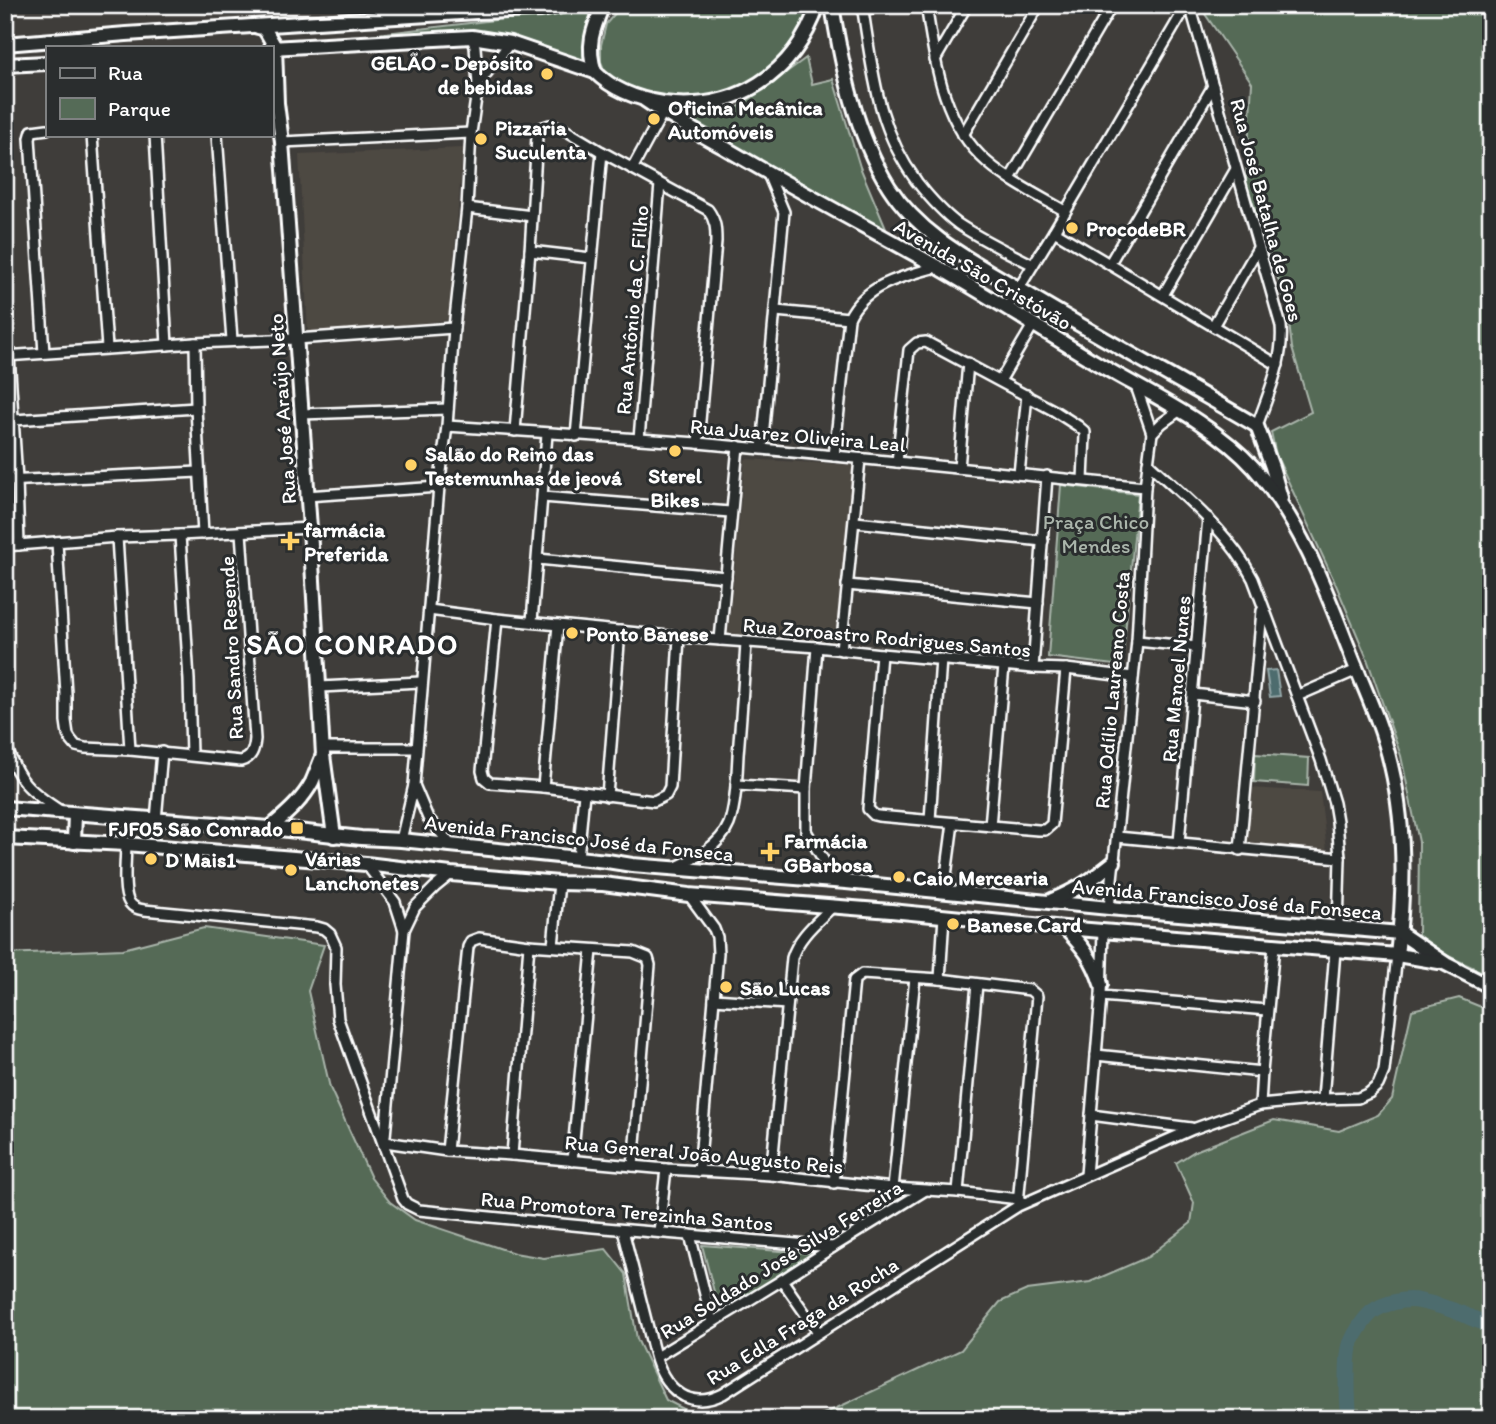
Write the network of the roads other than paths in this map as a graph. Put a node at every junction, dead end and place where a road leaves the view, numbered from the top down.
1 (567, 5) edge
2 (603, 5) edge
3 (818, 5) edge
4 (832, 5) edge
5 (886, 5) edge
6 (926, 5) edge
7 (967, 5) edge
8 (1039, 5) edge
9 (1112, 5) edge
10 (1189, 5) edge
11 (862, 7) edge
12 (258, 27) junction
13 (472, 37) junction
14 (510, 43) junction
15 (5, 44) edge
16 (273, 46) edge
17 (273, 47) edge
18 (935, 60) junction
19 (46, 62) edge
20 (20, 64) junction
21 (5, 65) edge
22 (5, 72) edge
23 (594, 72) junction
24 (478, 84) junction
25 (1213, 86) junction
26 (274, 99) edge
27 (645, 100) junction
28 (663, 112) junction
29 (46, 130) edge
30 (471, 133) junction
31 (963, 135) junction
32 (92, 136) edge
33 (155, 136) edge
34 (216, 136) edge
35 (282, 142) junction
36 (602, 152) junction
37 (632, 169) junction
38 (1236, 169) junction
39 (768, 174) junction
40 (1010, 179) junction
41 (660, 184) junction
42 (467, 208) junction
43 (1065, 211) junction
44 (532, 216) junction
45 (1054, 231) junction
46 (1258, 248) junction
47 (530, 251) junction
48 (591, 258) junction
49 (1110, 264) junction
50 (1033, 265) junction
51 (937, 267) junction
52 (1018, 288) junction
53 (1163, 295) junction
54 (1006, 309) junction
55 (776, 311) junction
56 (849, 318) junction
57 (1033, 325) junction
58 (1213, 326) junction
59 (454, 328) junction
60 (296, 339) junction
61 (232, 340) junction
62 (195, 342) junction
63 (167, 345) junction
64 (107, 348) junction
65 (44, 353) junction
66 (7, 356) edge
67 (968, 363) junction
68 (1278, 365) junction
69 (1000, 381) junction
70 (1136, 386) junction
71 (1027, 395) junction
72 (196, 408) junction
73 (448, 409) junction
74 (1180, 410) junction
75 (301, 414) junction
76 (14, 420) junction
77 (447, 426) junction
78 (1257, 426) junction
79 (515, 431) junction
80 (1152, 433) junction
81 (547, 434) junction
82 (576, 436) junction
83 (639, 439) junction
84 (698, 443) junction
85 (737, 446) junction
86 (1265, 447) junction
87 (762, 448) junction
88 (834, 456) junction
89 (860, 459) junction
90 (897, 461) junction
91 (1148, 463) junction
92 (959, 468) junction
93 (1254, 468) junction
94 (200, 472) junction
95 (1018, 474) junction
96 (1047, 476) junction
97 (17, 480) junction
98 (1083, 480) junction
99 (5, 481) edge
100 (1145, 486) junction
101 (439, 487) junction
102 (306, 496) junction
103 (543, 497) junction
104 (1283, 505) junction
105 (730, 512) junction
106 (1208, 518) junction
107 (855, 522) junction
108 (310, 528) junction
109 (241, 532) junction
110 (203, 534) junction
111 (180, 535) junction
112 (117, 537) junction
113 (1043, 541) junction
114 (57, 542) junction
115 (19, 545) junction
116 (5, 546) edge
117 (538, 559) junction
118 (726, 577) junction
119 (847, 584) junction
120 (1038, 603) junction
121 (1263, 607) junction
122 (429, 610) junction
123 (498, 619) junction
124 (532, 621) junction
125 (558, 625) junction
126 (620, 631) junction
127 (679, 637) junction
128 (720, 640) junction
129 (1137, 641) junction
130 (746, 642) junction
131 (817, 647) junction
132 (1197, 647) junction
133 (841, 650) junction
134 (881, 654) junction
135 (941, 659) junction
136 (1004, 666) junction
137 (1033, 668) junction
138 (1066, 669) junction
139 (1357, 670) junction
140 (1133, 677) junction
141 (421, 682) junction
142 (320, 687) junction
143 (1193, 694) junction
144 (1297, 696) junction
145 (1255, 701) junction
146 (5, 741) edge
147 (416, 748) junction
148 (130, 750) junction
149 (162, 752) junction
150 (323, 752) junction
151 (191, 755) junction
152 (414, 785) junction
153 (736, 785) junction
154 (543, 787) junction
155 (806, 789) junction
156 (584, 793) junction
157 (607, 796) junction
158 (5, 808) edge
159 (69, 814) junction
160 (156, 820) junction
161 (930, 820) junction
162 (953, 823) junction
163 (990, 826) junction
164 (270, 828) junction
165 (334, 836) junction
166 (1117, 837) junction
167 (5, 838) edge
168 (401, 840) junction
169 (74, 842) junction
170 (1179, 842) junction
171 (126, 844) junction
172 (452, 846) junction
173 (1240, 849) junction
174 (578, 858) junction
175 (1340, 858) junction
176 (607, 861) junction
177 (1114, 862) junction
178 (366, 864) junction
179 (632, 865) junction
180 (675, 868) junction
181 (451, 874) junction
182 (846, 882) junction
183 (559, 883) junction
184 (603, 884) junction
185 (622, 887) junction
186 (944, 891) junction
187 (689, 895) junction
188 (1001, 897) junction
189 (1019, 899) junction
190 (1046, 902) junction
191 (832, 907) junction
192 (1109, 908) junction
193 (944, 916) junction
194 (994, 920) junction
195 (1017, 923) junction
196 (1065, 928) junction
197 (1338, 928) junction
198 (404, 930) junction
199 (1103, 930) junction
200 (1400, 933) junction
201 (529, 945) junction
202 (552, 946) junction
203 (1274, 946) junction
204 (592, 950) junction
205 (1335, 951) junction
206 (1397, 955) junction
207 (1446, 964) junction
208 (915, 978) junction
209 (940, 979) junction
210 (977, 984) junction
211 (1491, 987) edge
212 (1101, 990) junction
213 (714, 999) junction
214 (787, 1004) junction
215 (1267, 1010) junction
216 (1096, 1055) junction
217 (1262, 1072) junction
218 (1323, 1099) junction
219 (1260, 1105) junction
220 (1091, 1115) junction
221 (1193, 1129) junction
222 (385, 1145) junction
223 (447, 1150) junction
224 (512, 1154) junction
225 (572, 1161) junction
226 (633, 1166) junction
227 (666, 1169) junction
228 (699, 1171) junction
229 (771, 1175) junction
230 (1086, 1175) junction
231 (834, 1182) junction
232 (893, 1188) junction
233 (924, 1191) junction
234 (958, 1192) junction
235 (1018, 1202) junction
236 (623, 1230) junction
237 (659, 1232) junction
238 (690, 1235) junction
239 (833, 1247) junction
240 (782, 1280) junction
241 (712, 1322) junction
242 (818, 1332) junction
243 (656, 1357) junction

1 - 12 main road
2 - 23 main road
3 - 27 main road
4 - 52 main road, Avenida São Cristóvão
5 - 11 street
6 - 18 street
7 - 18 street
8 - 31 street
9 - 40 street
10 - 25 street, Rua José Batalha de Goes
10 - 43 street
11 - 50 street
12 - 15 main road
12 - 16 main road
13 - 14 main road
13 - 17 main road
13 - 24 street
14 - 23 main road
14 - 24 street
17 - 26 main road, Rua José Araújo Neto
18 - 31 street
19 - 20 main road
20 - 21 main road
20 - 22 street
23 - 27 main road
24 - 30 street
25 - 38 street, Rua José Batalha de Goes
25 - 49 street
26 - 35 main road, Rua José Araújo Neto
27 - 28 main road, Avenida São Cristóvão
28 - 37 street
28 - 39 main road, Avenida São Cristóvão
29 - 65 street
30 - 35 street
30 - 42 street
31 - 40 street
32 - 64 street
33 - 63 street
34 - 61 street
35 - 60 main road, Rua José Araújo Neto
36 - 37 street
36 - 44 street
36 - 48 street
37 - 41 street
38 - 46 street, Rua José Batalha de Goes
38 - 53 street
39 - 51 main road, Avenida São Cristóvão
39 - 55 street
40 - 43 street
41 - 83 street, Rua Antônio da C. Filho
41 - 84 street
42 - 44 street
42 - 59 street
43 - 45 street
44 - 47 street
45 - 49 street
45 - 50 street
46 - 58 street
46 - 68 street, Rua José Batalha de Goes
47 - 48 street
47 - 79 street
48 - 82 street
49 - 53 street
50 - 52 street
51 - 54 main road, Avenida São Cristóvão
51 - 56 street
52 - 54 street
52 - 78 main road, Avenida São Cristóvão
53 - 58 street
54 - 57 main road, Avenida São Cristóvão
55 - 56 street
55 - 87 street
56 - 88 street
57 - 69 street
57 - 70 main road, Avenida São Cristóvão
58 - 68 street
59 - 60 street
59 - 73 street
60 - 61 street
60 - 75 main road, Rua José Araújo Neto
61 - 62 street
62 - 63 street
62 - 72 street
63 - 64 street
64 - 65 street
65 - 66 street
66 - 76 street
67 - 69 street
67 - 90 street
67 - 92 street
68 - 78 street, Rua José Batalha de Goes
69 - 71 street
70 - 74 main road, Avenida São Cristóvão
70 - 80 street
71 - 95 street
71 - 98 street
72 - 76 street
72 - 94 street
73 - 75 street
73 - 77 street
74 - 80 street
74 - 93 main road, Avenida São Cristóvão
75 - 102 main road, Rua José Araújo Neto
76 - 97 street
77 - 79 street, Rua Juarez Oliveira Leal
77 - 101 street
78 - 86 main road
79 - 81 street, Rua Juarez Oliveira Leal
80 - 91 street, Rua Odílio Laureano Costa
81 - 82 street, Rua Juarez Oliveira Leal
81 - 103 street
82 - 83 street, Rua Juarez Oliveira Leal
83 - 84 street, Rua Juarez Oliveira Leal
84 - 85 street, Rua Juarez Oliveira Leal
85 - 87 street, Rua Juarez Oliveira Leal
85 - 105 street
86 - 93 main road
86 - 104 main road
87 - 88 street, Rua Juarez Oliveira Leal
88 - 89 street, Rua Juarez Oliveira Leal
89 - 90 street, Rua Juarez Oliveira Leal
89 - 107 street
90 - 92 street, Rua Juarez Oliveira Leal
91 - 100 street, Rua Odílio Laureano Costa
91 - 106 street
92 - 95 street, Rua Juarez Oliveira Leal
93 - 104 main road, Avenida São Cristóvão
94 - 97 street
94 - 110 street
95 - 96 street, Rua Juarez Oliveira Leal
96 - 98 street, Rua Juarez Oliveira Leal
96 - 113 street
97 - 99 street
97 - 115 street
98 - 100 street, Rua Juarez Oliveira Leal
100 - 129 street, Rua Odílio Laureano Costa
101 - 102 street
101 - 122 street
102 - 108 main road, Rua José Araújo Neto
103 - 105 street
103 - 117 street
104 - 139 main road
105 - 118 street
106 - 121 street
106 - 132 street, Rua Manoel Nunes
107 - 113 street
107 - 119 street
108 - 109 street
108 - 142 main road, Rua José Araújo Neto
109 - 110 street
109 - 151 street, Rua Sandro Resende
110 - 111 street
111 - 112 street
111 - 151 street
112 - 114 street
112 - 148 street
113 - 120 street
114 - 115 street
114 - 148 street, Rua Sandro Resende
115 - 116 street
117 - 118 street
117 - 124 street
118 - 128 street
119 - 120 street
119 - 133 street
120 - 137 street
121 - 144 street
121 - 145 street
122 - 123 street, Rua Zoroastro Rodrigues Santos
122 - 141 street
123 - 124 street, Rua Zoroastro Rodrigues Santos
123 - 154 street
124 - 125 street, Rua Zoroastro Rodrigues Santos
125 - 126 street, Rua Zoroastro Rodrigues Santos
125 - 154 street
126 - 127 street, Rua Zoroastro Rodrigues Santos
126 - 157 street
127 - 128 street, Rua Zoroastro Rodrigues Santos
127 - 157 street
128 - 130 street, Rua Zoroastro Rodrigues Santos
129 - 132 street
129 - 140 street, Rua Odílio Laureano Costa
130 - 131 street, Rua Zoroastro Rodrigues Santos
130 - 153 street
131 - 133 street, Rua Zoroastro Rodrigues Santos
131 - 155 street
132 - 143 street, Rua Manoel Nunes
133 - 134 street, Rua Zoroastro Rodrigues Santos
134 - 135 street, Rua Zoroastro Rodrigues Santos
134 - 161 street
135 - 136 street, Rua Zoroastro Rodrigues Santos
135 - 161 street
136 - 137 street, Rua Zoroastro Rodrigues Santos
136 - 163 street
137 - 138 street, Rua Zoroastro Rodrigues Santos
138 - 140 street, Rua Zoroastro Rodrigues Santos
138 - 163 street
139 - 144 street
139 - 200 main road
140 - 166 street, Rua Odílio Laureano Costa
141 - 142 street
141 - 147 street
142 - 150 main road, Rua José Araújo Neto
143 - 145 street
143 - 170 street, Rua Manoel Nunes
144 - 175 street
145 - 173 street
146 - 159 street
147 - 150 street
147 - 152 street
148 - 149 street, Rua Sandro Resende
149 - 151 street, Rua Sandro Resende
149 - 160 street
150 - 164 main road
150 - 165 main road, Rua José Araújo Neto
152 - 168 street
152 - 172 street
153 - 155 street
153 - 180 street
154 - 156 street
155 - 182 street
156 - 157 street
156 - 174 street
158 - 159 main road, Avenida Francisco José da Fonseca
159 - 160 main road, Avenida Francisco José da Fonseca
159 - 169 main road
160 - 164 main road, Avenida Francisco José da Fonseca
161 - 162 street
162 - 163 street
162 - 186 street
164 - 165 main road, Avenida Francisco José da Fonseca
165 - 168 main road, Avenida Francisco José da Fonseca
166 - 170 street
166 - 177 street, Rua Odílio Laureano Costa
167 - 169 main road, Avenida Francisco José da Fonseca
168 - 172 main road, Avenida Francisco José da Fonseca
169 - 171 main road, Avenida Francisco José da Fonseca
170 - 173 street
171 - 178 main road, Avenida Francisco José da Fonseca
171 - 222 street
172 - 174 main road, Avenida Francisco José da Fonseca
173 - 175 street
174 - 176 main road, Avenida Francisco José da Fonseca
175 - 197 street
176 - 179 main road, Avenida Francisco José da Fonseca
176 - 184 main road
177 - 190 main road
177 - 192 street, Rua Odílio Laureano Costa
178 - 181 main road, Avenida Francisco José da Fonseca
178 - 198 street
179 - 180 main road, Avenida Francisco José da Fonseca
179 - 185 main road
180 - 182 main road, Avenida Francisco José da Fonseca
181 - 183 main road, Avenida Francisco José da Fonseca
181 - 198 street
182 - 186 main road, Avenida Francisco José da Fonseca
183 - 184 main road, Avenida Francisco José da Fonseca
183 - 202 street
184 - 185 main road, Avenida Francisco José da Fonseca
185 - 187 main road, Avenida Francisco José da Fonseca
186 - 188 main road, Avenida Francisco José da Fonseca
187 - 191 main road, Avenida Francisco José da Fonseca
187 - 213 street
188 - 189 main road, Avenida Francisco José da Fonseca
188 - 194 main road
189 - 190 main road, Avenida Francisco José da Fonseca
189 - 195 main road
190 - 192 main road, Avenida Francisco José da Fonseca
191 - 193 main road, Avenida Francisco José da Fonseca
191 - 214 street
192 - 197 main road, Avenida Francisco José da Fonseca
193 - 194 main road, Avenida Francisco José da Fonseca
193 - 209 street
194 - 195 main road, Avenida Francisco José da Fonseca
195 - 196 main road, Avenida Francisco José da Fonseca
196 - 199 main road, Avenida Francisco José da Fonseca
196 - 212 main road
197 - 200 main road, Avenida Francisco José da Fonseca
198 - 222 street
199 - 203 main road, Avenida Francisco José da Fonseca
199 - 212 street
200 - 206 main road
200 - 207 main road
201 - 202 street
201 - 223 street
201 - 224 street
202 - 204 street
203 - 205 main road, Avenida Francisco José da Fonseca
203 - 215 street
204 - 225 street
204 - 226 street
205 - 206 main road, Avenida Francisco José da Fonseca
205 - 218 street
206 - 207 main road, Avenida Francisco José da Fonseca
206 - 218 street, Rua Edla Fraga da Rocha
207 - 211 main road
208 - 209 street
208 - 231 street
208 - 232 street
209 - 210 street
210 - 234 street
210 - 235 street
212 - 215 street
212 - 216 street
213 - 214 street
213 - 228 street
214 - 229 street
215 - 217 street
216 - 217 street
216 - 220 street
217 - 219 street
218 - 219 street, Rua Edla Fraga da Rocha
219 - 221 street, Rua Edla Fraga da Rocha
220 - 221 street
220 - 230 street
221 - 230 street, Rua Edla Fraga da Rocha
222 - 223 street, Rua General João Augusto Reis
222 - 236 street, Rua Promotora Terezinha Santos
223 - 224 street, Rua General João Augusto Reis
224 - 225 street, Rua General João Augusto Reis
225 - 226 street, Rua General João Augusto Reis
226 - 227 street, Rua General João Augusto Reis
227 - 228 street, Rua General João Augusto Reis
227 - 237 street
228 - 229 street, Rua General João Augusto Reis
229 - 231 street, Rua General João Augusto Reis
230 - 235 street, Rua Edla Fraga da Rocha
231 - 232 street, Rua General João Augusto Reis
232 - 233 street, Rua General João Augusto Reis
233 - 234 street, Rua General João Augusto Reis
233 - 239 street, Rua Soldado José Silva Ferreira
234 - 235 street, Rua General João Augusto Reis
235 - 242 street, Rua Edla Fraga da Rocha
236 - 237 street, Rua Promotora Terezinha Santos
236 - 243 street, Rua Edla Fraga da Rocha
237 - 238 street, Rua Promotora Terezinha Santos
238 - 239 street, Rua Promotora Terezinha Santos
238 - 241 street
239 - 240 street, Rua Soldado José Silva Ferreira
240 - 241 street, Rua Soldado José Silva Ferreira
240 - 242 street
241 - 243 street, Rua Soldado José Silva Ferreira
242 - 243 street, Rua Edla Fraga da Rocha

